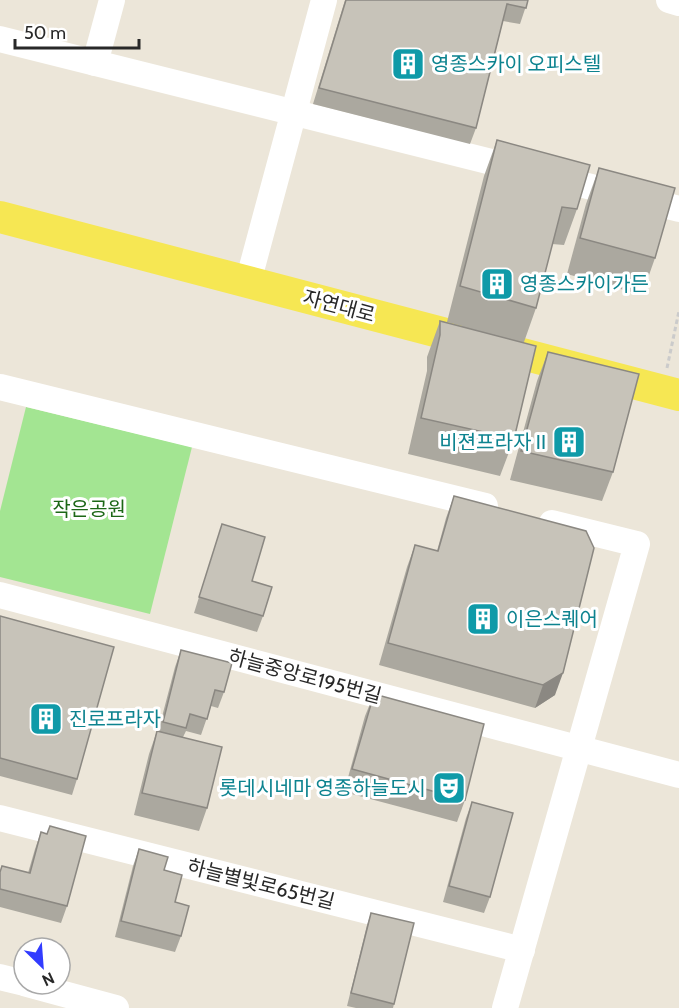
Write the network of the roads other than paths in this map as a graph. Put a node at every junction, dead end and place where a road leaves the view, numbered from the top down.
1 (112, 0) edge
2 (324, 0) edge
3 (669, 0) edge
4 (679, 3) edge
5 (0, 39) edge
6 (95, 63) junction
7 (294, 113) junction
8 (679, 209) edge
9 (0, 217) edge
10 (248, 282) junction
11 (0, 387) edge
12 (671, 393) edge
13 (0, 595) edge
14 (579, 748) junction
15 (679, 775) edge
16 (0, 818) edge
17 (522, 950) junction
18 (70, 996) edge
19 (116, 1008) edge
20 (505, 1008) edge

1 - 6 street
2 - 7 street
3 - 4 street
5 - 6 street
6 - 7 street
7 - 8 street
7 - 10 street
9 - 10 main road, 자연대로
10 - 12 main road, 자연대로
11 - 14 street
13 - 14 street, 하늘중앙로195번길
14 - 15 street, 하늘중앙로195번길
14 - 17 street
16 - 17 street, 하늘별빛로65번길
17 - 20 street
18 - 19 street

